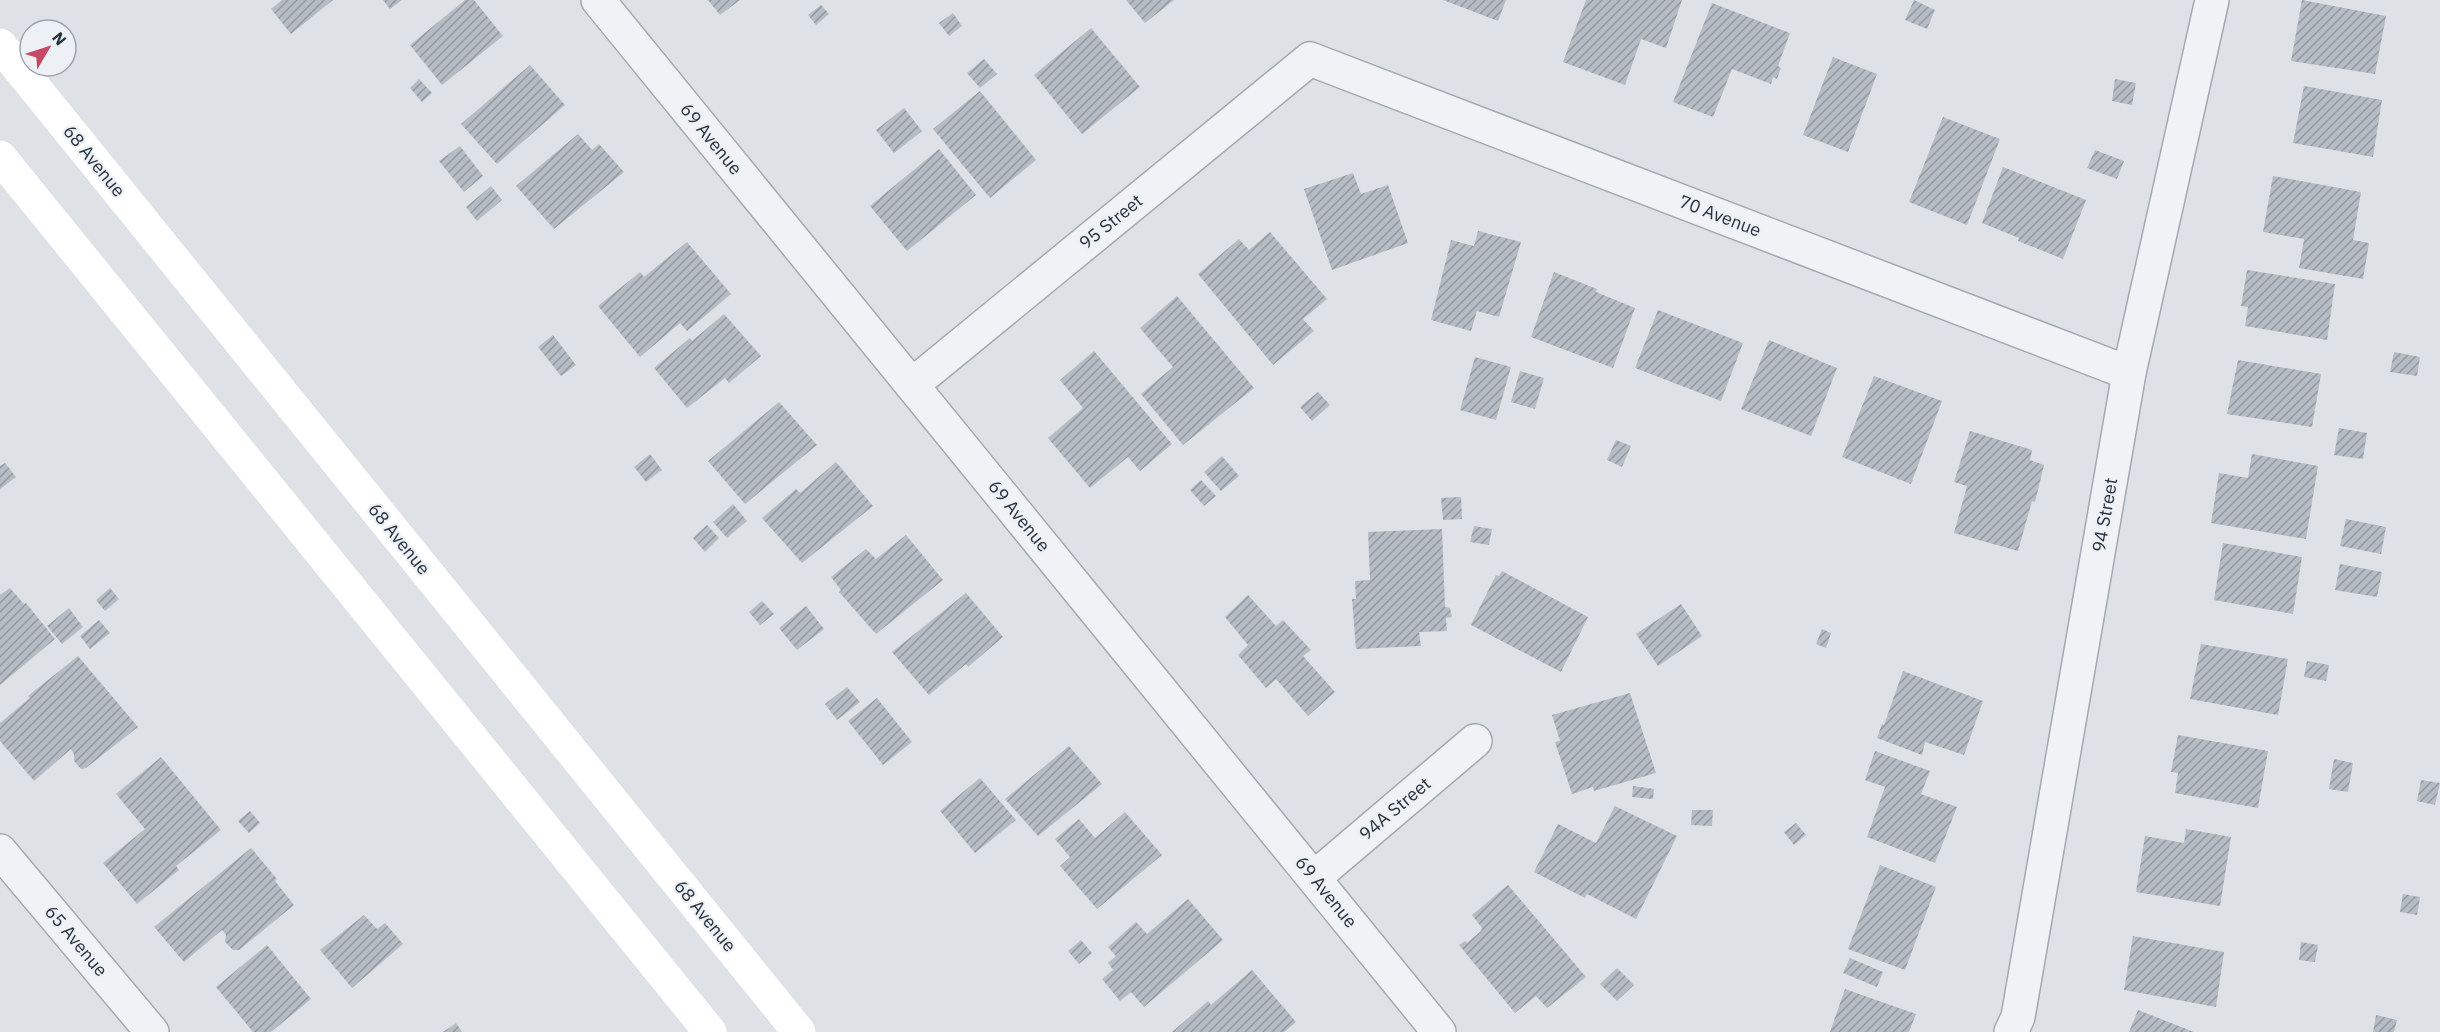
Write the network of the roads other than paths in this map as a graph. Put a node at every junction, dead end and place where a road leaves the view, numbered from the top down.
1 (598, 0) edge
2 (2212, 0) edge
3 (0, 45) edge
4 (1310, 59) joint
5 (0, 157) edge
6 (2129, 373) junction
7 (912, 385) junction
8 (1475, 741) dead end
9 (0, 851) edge
10 (1315, 878) junction
11 (152, 1032) edge
12 (710, 1032) edge
13 (799, 1032) edge
14 (1439, 1032) edge
15 (2011, 1032) edge

1 - 7 street, 69 Avenue
2 - 6 street, 94 Street
3 - 13 main road, 68 Avenue
4 - 6 street, 70 Avenue
4 - 7 street, 95 Street
5 - 12 main road
6 - 15 street, 94 Street
7 - 10 street, 69 Avenue
8 - 10 street, 94A Street
9 - 11 street, 65 Avenue
10 - 14 street, 69 Avenue

